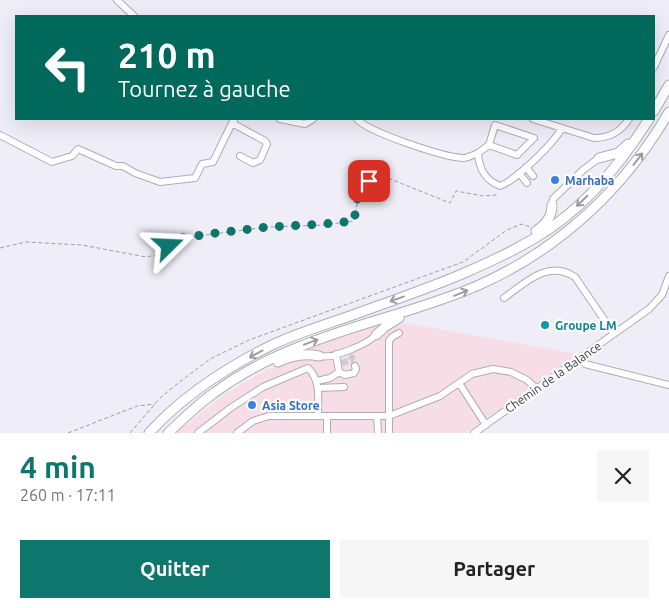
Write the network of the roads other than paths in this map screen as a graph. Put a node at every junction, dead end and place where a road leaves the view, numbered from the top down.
1 (117, 0) edge
2 (133, 15) edge
3 (669, 35) edge
4 (655, 65) edge
5 (669, 85) edge
6 (655, 109) edge
7 (669, 112) edge
8 (285, 120) edge
9 (311, 120) edge
10 (358, 120) edge
11 (536, 120) edge
12 (627, 120) edge
13 (233, 121) edge
14 (648, 121) edge
15 (562, 128) junction
16 (0, 135) edge
17 (489, 145) junction
18 (478, 153) junction
19 (240, 156) dead end
20 (599, 158) joint
21 (526, 167) junction
22 (519, 173) junction
23 (533, 176) dead end
24 (527, 183) dead end
25 (552, 205) joint
26 (507, 253) junction
27 (669, 276) edge
28 (504, 298) dead end
29 (415, 309) junction
30 (399, 333) dead end
31 (614, 334) junction
32 (376, 335) joint
33 (350, 349) junction
34 (336, 354) junction
35 (322, 357) junction
36 (352, 357) dead end
37 (581, 358) junction
38 (340, 363) junction
39 (355, 366) dead end
40 (339, 372) junction
41 (459, 383) junction
42 (318, 385) junction
43 (669, 385) edge
44 (344, 387) dead end
45 (536, 388) junction
46 (318, 416) junction
47 (327, 416) junction
48 (378, 416) junction
49 (389, 416) junction
50 (486, 424) junction
51 (170, 431) edge
52 (149, 433) edge
53 (198, 433) edge
54 (236, 433) edge
55 (327, 433) edge
56 (378, 433) edge
57 (389, 433) edge
58 (474, 433) edge

1 - 2 street
3 - 4 street
5 - 6 highway
29 -> 7 highway
8 - 9 street
10 - 18 street
11 - 15 street
12 - 15 street
13 - 16 street
13 - 19 street
14 - 20 highway
14 -> 26 highway
15 - 21 street
17 - 17 street
17 - 18 street
18 - 22 street
20 - 25 street
21 - 22 street
21 - 23 street
22 - 24 street
25 - 26 highway
26 -> 52 highway
27 - 31 street, Chemin de la Balance
28 - 31 street
29 - 32 highway
51 -> 29 highway
30 - 49 street
31 - 37 street, Chemin de la Balance
32 - 33 street
33 - 34 street
33 - 36 street
34 - 35 street
34 - 38 street
35 - 38 street
35 - 51 highway
37 - 43 street
37 - 45 street, Chemin de la Balance
38 - 40 street
39 - 40 street
40 - 42 street
41 - 45 street
41 - 49 street
41 - 50 street
42 - 44 street
42 - 46 street
42 - 53 street
45 - 50 street, Chemin de la Balance
46 - 47 street
46 - 54 street
47 - 48 street
47 - 55 street
48 - 49 street
48 - 56 street
49 - 57 street
50 - 58 street, Chemin de la Balance

